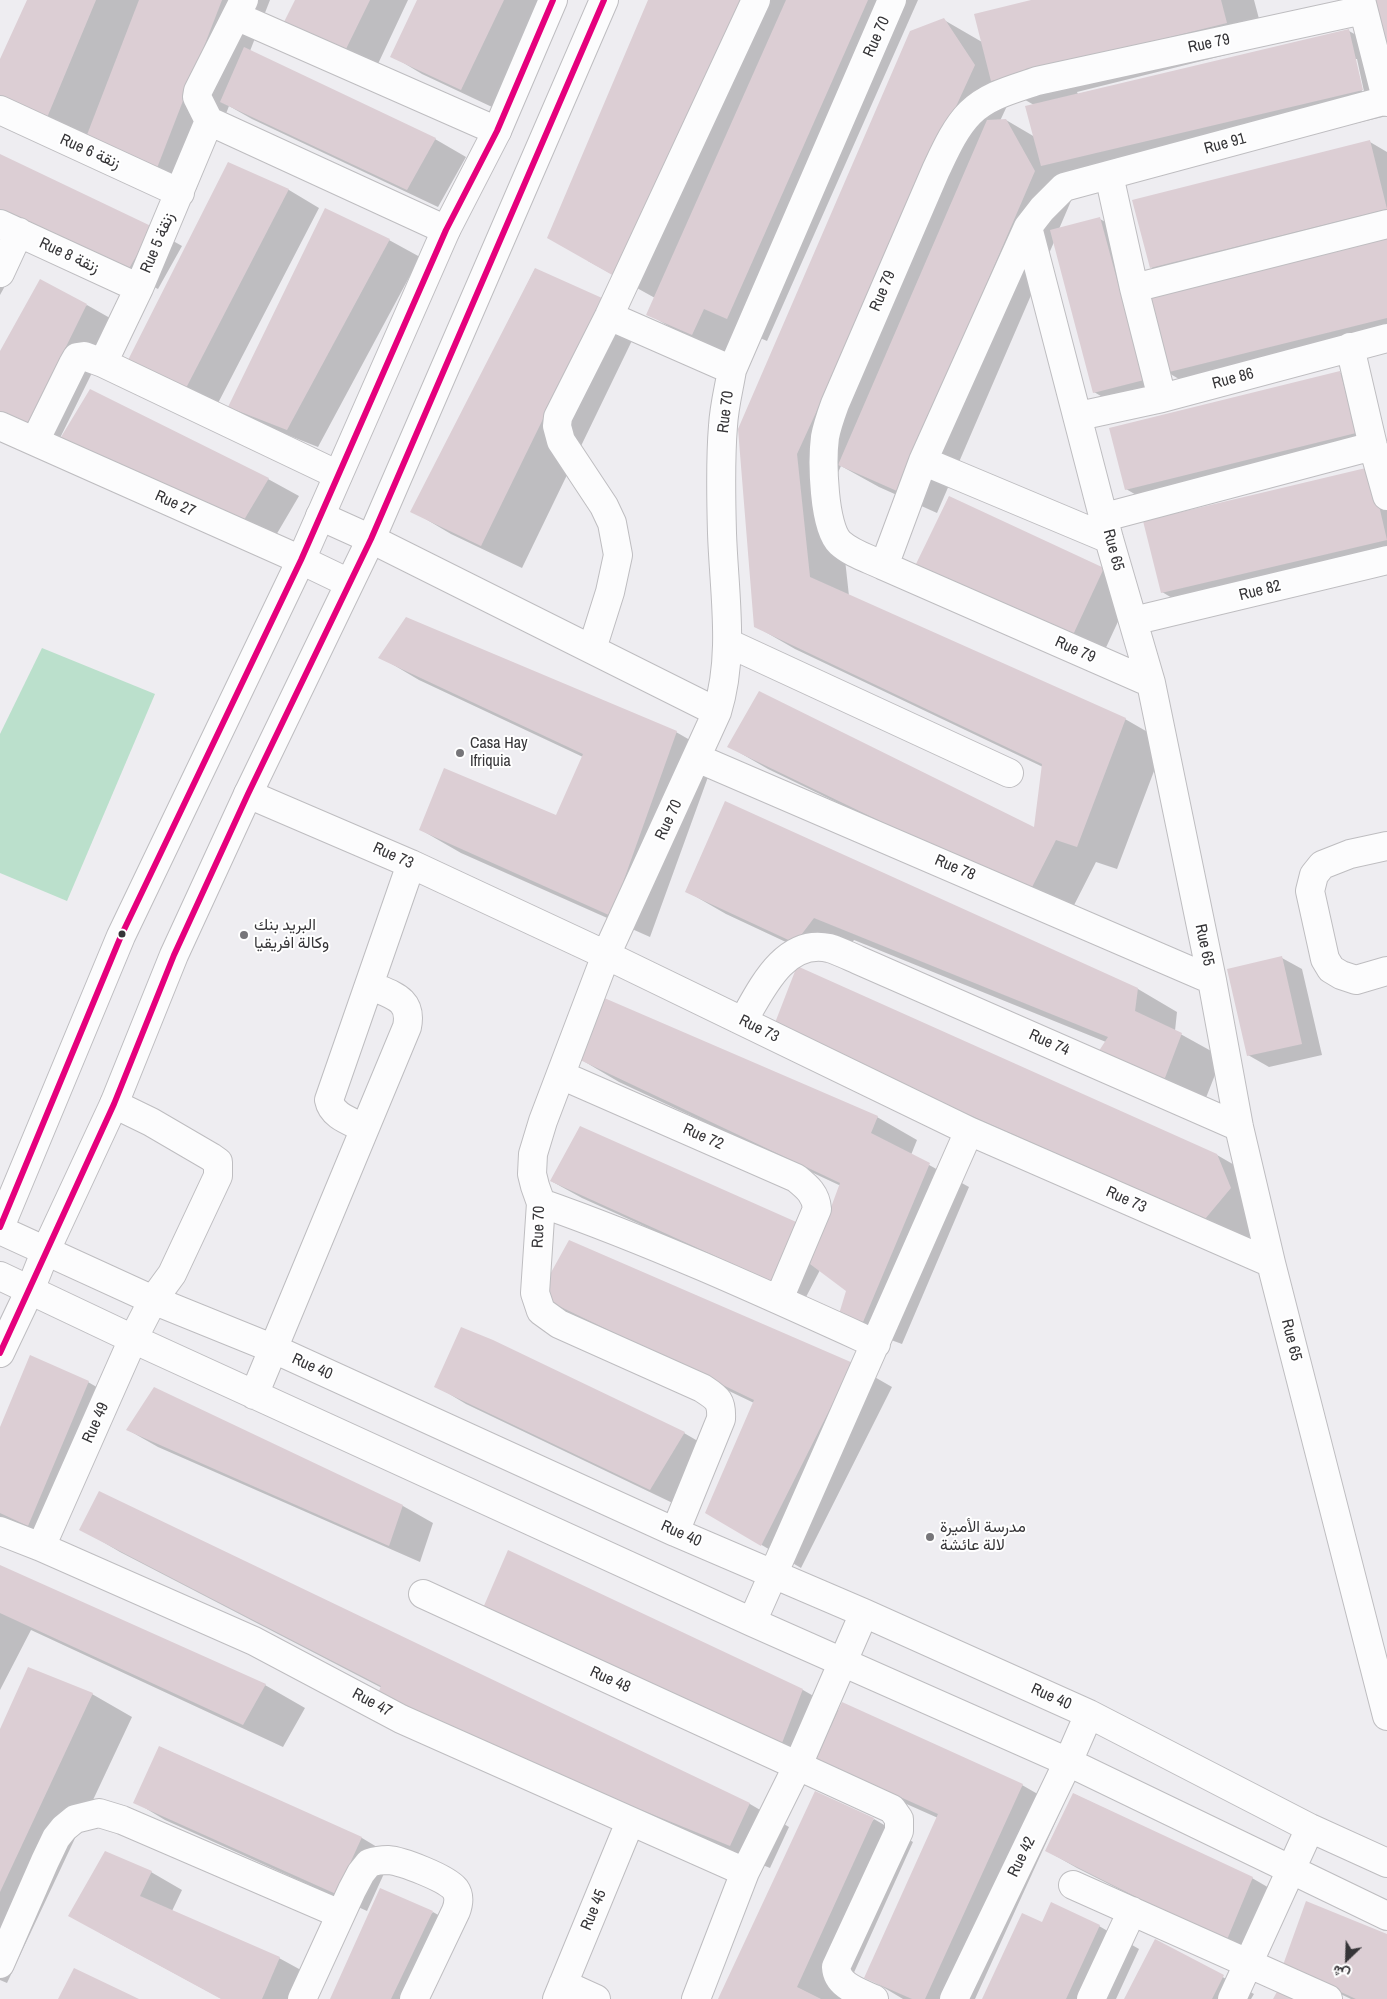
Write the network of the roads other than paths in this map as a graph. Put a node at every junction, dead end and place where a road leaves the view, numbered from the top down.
1 (553, 0) edge
2 (604, 0) edge
3 (756, 0) edge
4 (896, 1) edge
5 (1362, 5) edge
6 (240, 8) edge
7 (1387, 101) edge
8 (0, 110) edge
9 (209, 121) junction
10 (497, 131) junction
11 (1110, 176) junction
12 (180, 193) junction
13 (1387, 224) edge
14 (1028, 227) junction
15 (10, 228) edge
16 (446, 230) junction
17 (0, 272) edge
18 (139, 288) junction
19 (1134, 288) junction
20 (610, 316) junction
21 (1387, 338) edge
22 (1350, 347) junction
23 (103, 363) junction
24 (732, 370) junction
25 (1162, 398) junction
26 (1079, 416) junction
27 (0, 426) edge
28 (35, 442) junction
29 (1373, 446) junction
30 (923, 461) junction
31 (338, 474) junction
32 (1387, 496) edge
33 (320, 516) junction
34 (1107, 528) junction
35 (371, 539) junction
36 (300, 560) junction
37 (1387, 560) edge
38 (884, 566) junction
39 (349, 583) junction
40 (1132, 621) junction
41 (728, 643) junction
42 (592, 649) junction
43 (1151, 684) junction
44 (717, 712) junction
45 (698, 758) junction
46 (1009, 772) dead end
47 (248, 794) junction
48 (1387, 846) edge
49 (411, 864) junction
50 (606, 955) junction
51 (1387, 971) edge
52 (1212, 980) junction
53 (369, 985) junction
54 (743, 1021) junction
55 (560, 1075) junction
56 (114, 1104) junction
57 (1239, 1127) junction
58 (364, 1128) junction
59 (969, 1131) junction
60 (541, 1203) junction
61 (0, 1229) edge
62 (46, 1250) junction
63 (1271, 1263) junction
64 (0, 1276) edge
65 (30, 1290) junction
66 (153, 1300) junction
67 (779, 1300) junction
68 (133, 1340) junction
69 (876, 1344) junction
70 (274, 1350) junction
71 (0, 1353) edge
72 (254, 1394) junction
73 (0, 1531) edge
74 (675, 1532) junction
75 (41, 1547) junction
76 (774, 1575) junction
77 (423, 1594) dead end
78 (864, 1613) junction
79 (752, 1622) junction
80 (842, 1661) junction
81 (1088, 1714) junction
82 (1387, 1716) edge
83 (1068, 1762) junction
84 (798, 1765) junction
85 (630, 1822) junction
86 (1310, 1828) junction
87 (1387, 1863) edge
88 (1291, 1869) junction
89 (746, 1872) junction
90 (1073, 1885) dead end
91 (1132, 1911) junction
92 (340, 1914) junction
93 (1387, 1916) edge
94 (0, 1964) edge
95 (1248, 1964) junction
96 (560, 1992) edge
97 (302, 1999) edge
98 (414, 1999) edge
99 (596, 1999) edge
100 (696, 1999) edge
101 (874, 1999) edge
102 (954, 1999) edge
103 (1090, 1999) edge
104 (1232, 1999) edge
105 (1328, 1999) edge

1 - 10 street
2 - 35 street
3 - 20 street
4 - 24 street, Rue 70
5 - 7 street
5 - 38 street, Rue 79
6 - 9 street
6 - 10 street
7 - 11 street, Rue 91
8 - 12 street, Rue 6 زنقة
9 - 12 street, Rue 5 زنقة
9 - 16 street
10 - 16 street
11 - 14 street, Rue 91
11 - 19 street
12 - 18 street, Rue 5 زنقة
13 - 19 street
14 - 26 street, Rue 65
14 - 30 street
15 - 17 street
15 - 18 street, Rue 8 زنقة
16 - 31 street
18 - 23 street, Rue 5 زنقة
19 - 25 street
20 - 24 street
20 - 42 street
21 - 22 street, Rue 86
22 - 25 street, Rue 86
22 - 29 street
23 - 28 street
23 - 31 street
24 - 41 street, Rue 70
25 - 26 street, Rue 86
26 - 34 street, Rue 65
27 - 28 street, Rue 27
28 - 36 street, Rue 27
29 - 32 street
29 - 34 street
30 - 34 street
30 - 38 street
31 - 33 street
33 - 35 street
33 - 36 street
34 - 40 street, Rue 65
35 - 39 street
35 - 42 street
36 - 39 street, Rue 27
36 - 61 street
37 - 40 street, Rue 82
38 - 43 street, Rue 79
39 - 47 street
40 - 43 street, Rue 65
41 - 44 street, Rue 70
41 - 46 street
42 - 44 street
43 - 52 street, Rue 65
44 - 45 street, Rue 70
45 - 50 street, Rue 70
45 - 52 street, Rue 78
47 - 49 street, Rue 73
47 - 56 street
48 - 51 street
49 - 50 street, Rue 73
49 - 53 street
50 - 54 street, Rue 73
50 - 55 street, Rue 70
52 - 57 street, Rue 65
53 - 58 street
53 - 58 street
54 - 57 street, Rue 74
54 - 59 street, Rue 73
55 - 60 street, Rue 70
55 - 67 street, Rue 72
56 - 62 street
56 - 66 street, Rue 49
57 - 63 street, Rue 65
58 - 70 street
59 - 63 street, Rue 73
59 - 69 street
60 - 67 street
60 - 74 street, Rue 70
61 - 62 street, Rue 40
62 - 65 street
62 - 66 street, Rue 40
63 - 82 street, Rue 65
64 - 65 street
65 - 68 street
65 - 71 street
66 - 68 street, Rue 49
66 - 70 street, Rue 40
67 - 69 street
68 - 72 street
68 - 75 street, Rue 49
69 - 76 street
70 - 72 street
70 - 74 street, Rue 40
72 - 79 street
73 - 75 street, Rue 47
74 - 76 street, Rue 40
75 - 85 street, Rue 47
76 - 78 street, Rue 40
76 - 79 street
77 - 84 street, Rue 48
78 - 80 street
78 - 81 street, Rue 40
79 - 80 street
80 - 83 street
80 - 84 street
81 - 83 street, Rue 42
81 - 86 street, Rue 40
83 - 88 street
83 - 102 street, Rue 42
84 - 89 street
84 - 101 street, Rue 48
85 - 89 street, Rue 47
85 - 96 street, Rue 45
86 - 87 street, Rue 40
86 - 88 street
88 - 93 street
88 - 95 street
89 - 100 street
90 - 91 street
91 - 95 street
91 - 103 street
92 - 94 street
92 - 97 street
92 - 98 street
95 - 104 street
95 - 105 street
96 - 99 street

